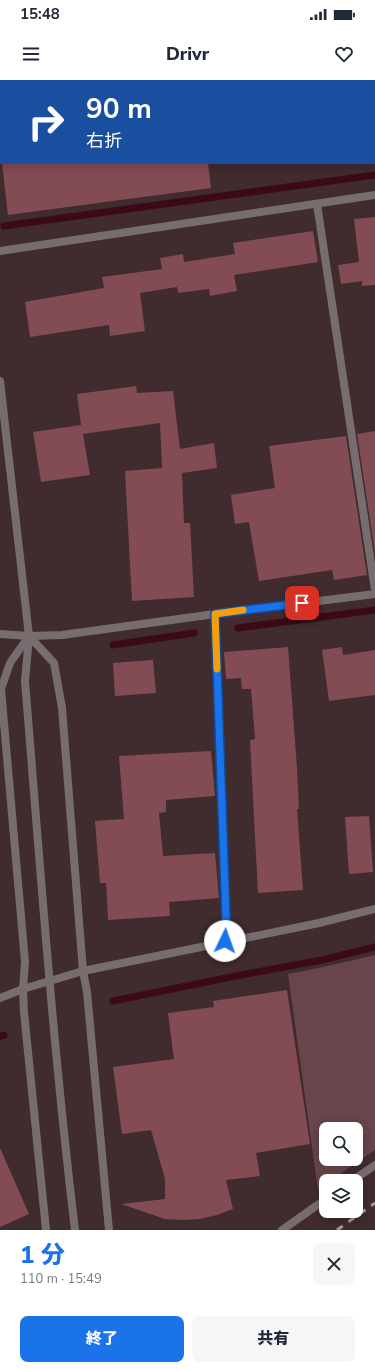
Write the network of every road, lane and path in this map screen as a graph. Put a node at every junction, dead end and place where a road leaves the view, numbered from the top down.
1 (375, 195) edge
2 (317, 204) junction
3 (0, 250) edge
4 (0, 381) edge
5 (375, 590) edge
6 (375, 594) edge
7 (215, 614) junction
8 (0, 634) edge
9 (29, 636) junction
10 (375, 909) edge
11 (225, 941) junction
12 (83, 971) junction
13 (23, 990) junction
14 (0, 998) edge
15 (375, 1165) edge
16 (362, 1174) edge
17 (319, 1204) edge
18 (46, 1230) edge
19 (75, 1230) edge
20 (109, 1230) edge
21 (282, 1230) edge

1 - 2 street
2 - 3 street
2 - 5 street
4 - 9 street
6 - 7 street
7 - 9 street
7 - 11 street
8 - 9 street
9 - 12 street
9 - 13 street
9 - 19 street, bridge
10 - 11 street
11 - 12 street
12 - 13 street
12 - 20 street
13 - 14 street
13 - 18 street
15 - 16 street
17 - 21 street

